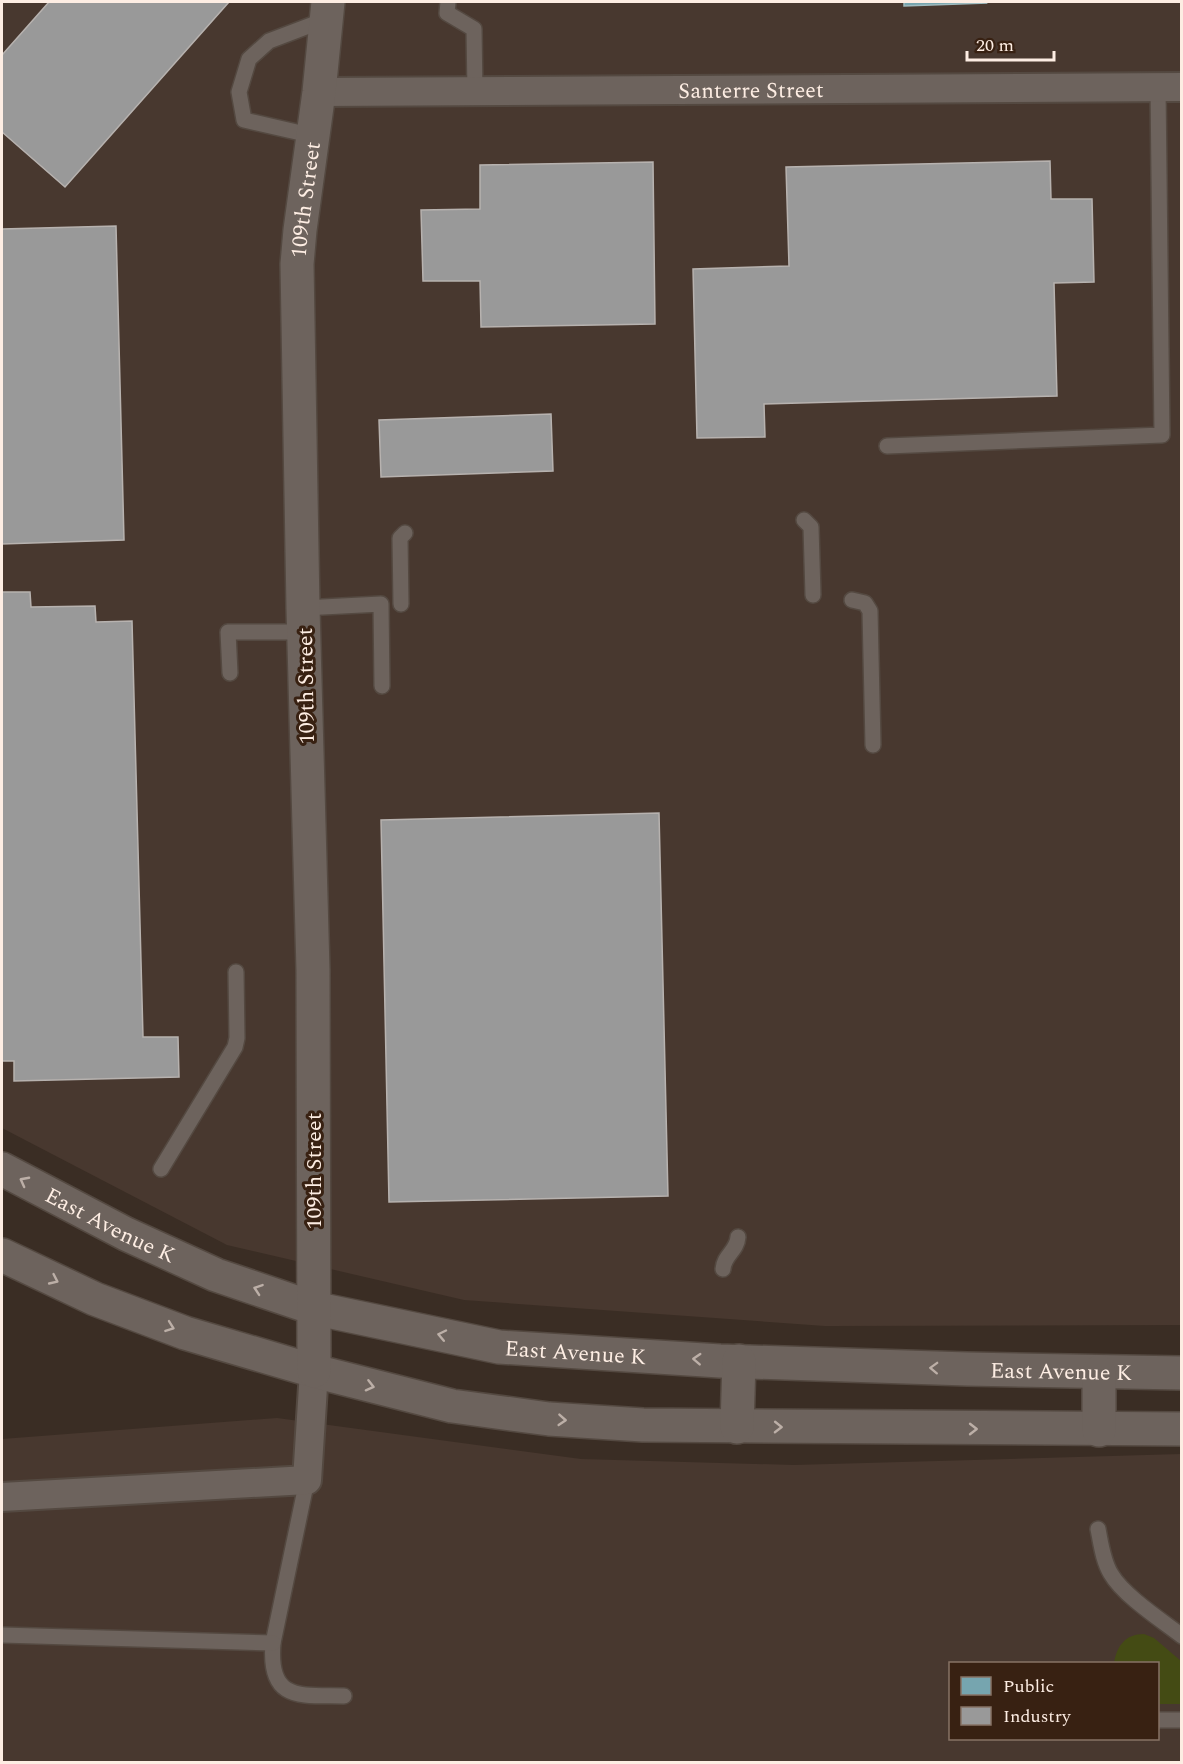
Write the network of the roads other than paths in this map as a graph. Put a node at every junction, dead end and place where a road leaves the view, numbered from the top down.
1 (448, 2) edge
2 (327, 10) edge
3 (1170, 88) edge
4 (319, 92) junction
5 (475, 92) junction
6 (314, 136) junction
7 (887, 446) dead end
8 (804, 520) dead end
9 (405, 533) dead end
10 (813, 595) dead end
11 (852, 600) dead end
12 (401, 604) dead end
13 (303, 620) junction
14 (230, 673) dead end
15 (382, 686) dead end
16 (873, 745) dead end
17 (236, 972) dead end
18 (2, 1169) edge
19 (162, 1169) dead end
20 (738, 1237) dead end
21 (2, 1255) edge
22 (723, 1269) dead end
23 (314, 1308) junction
24 (739, 1361) junction
25 (314, 1371) junction
26 (1099, 1372) junction
27 (1182, 1373) edge
28 (736, 1427) junction
29 (1182, 1429) edge
30 (1099, 1430) junction
31 (307, 1480) junction
32 (2, 1497) edge
33 (1098, 1529) dead end
34 (2, 1635) edge
35 (1182, 1636) edge
36 (273, 1643) junction
37 (344, 1696) dead end
38 (1159, 1720) edge
39 (1182, 1720) edge

1 - 5 lane
2 - 4 street, 109th Street
2 - 6 lane
3 - 5 street, Santerre Street
3 - 7 lane
4 - 5 street, Santerre Street
4 - 6 street, 109th Street
6 - 13 street, 109th Street
8 - 10 lane
9 - 12 lane
11 - 16 lane
13 - 14 lane
13 - 15 lane
13 - 23 street, 109th Street
17 - 19 lane
23 -> 18 street, East Avenue K
20 - 22 lane
21 -> 25 street
24 -> 23 street, East Avenue K
23 - 25 street, 109th Street
26 -> 24 street, East Avenue K
24 - 28 street
25 -> 28 street
25 - 31 street
26 - 27 street, East Avenue K
26 - 30 street
28 -> 30 street
29 - 30 street
31 - 32 street
31 - 36 lane
33 - 35 lane
34 - 36 lane
36 - 37 lane
38 - 39 lane

